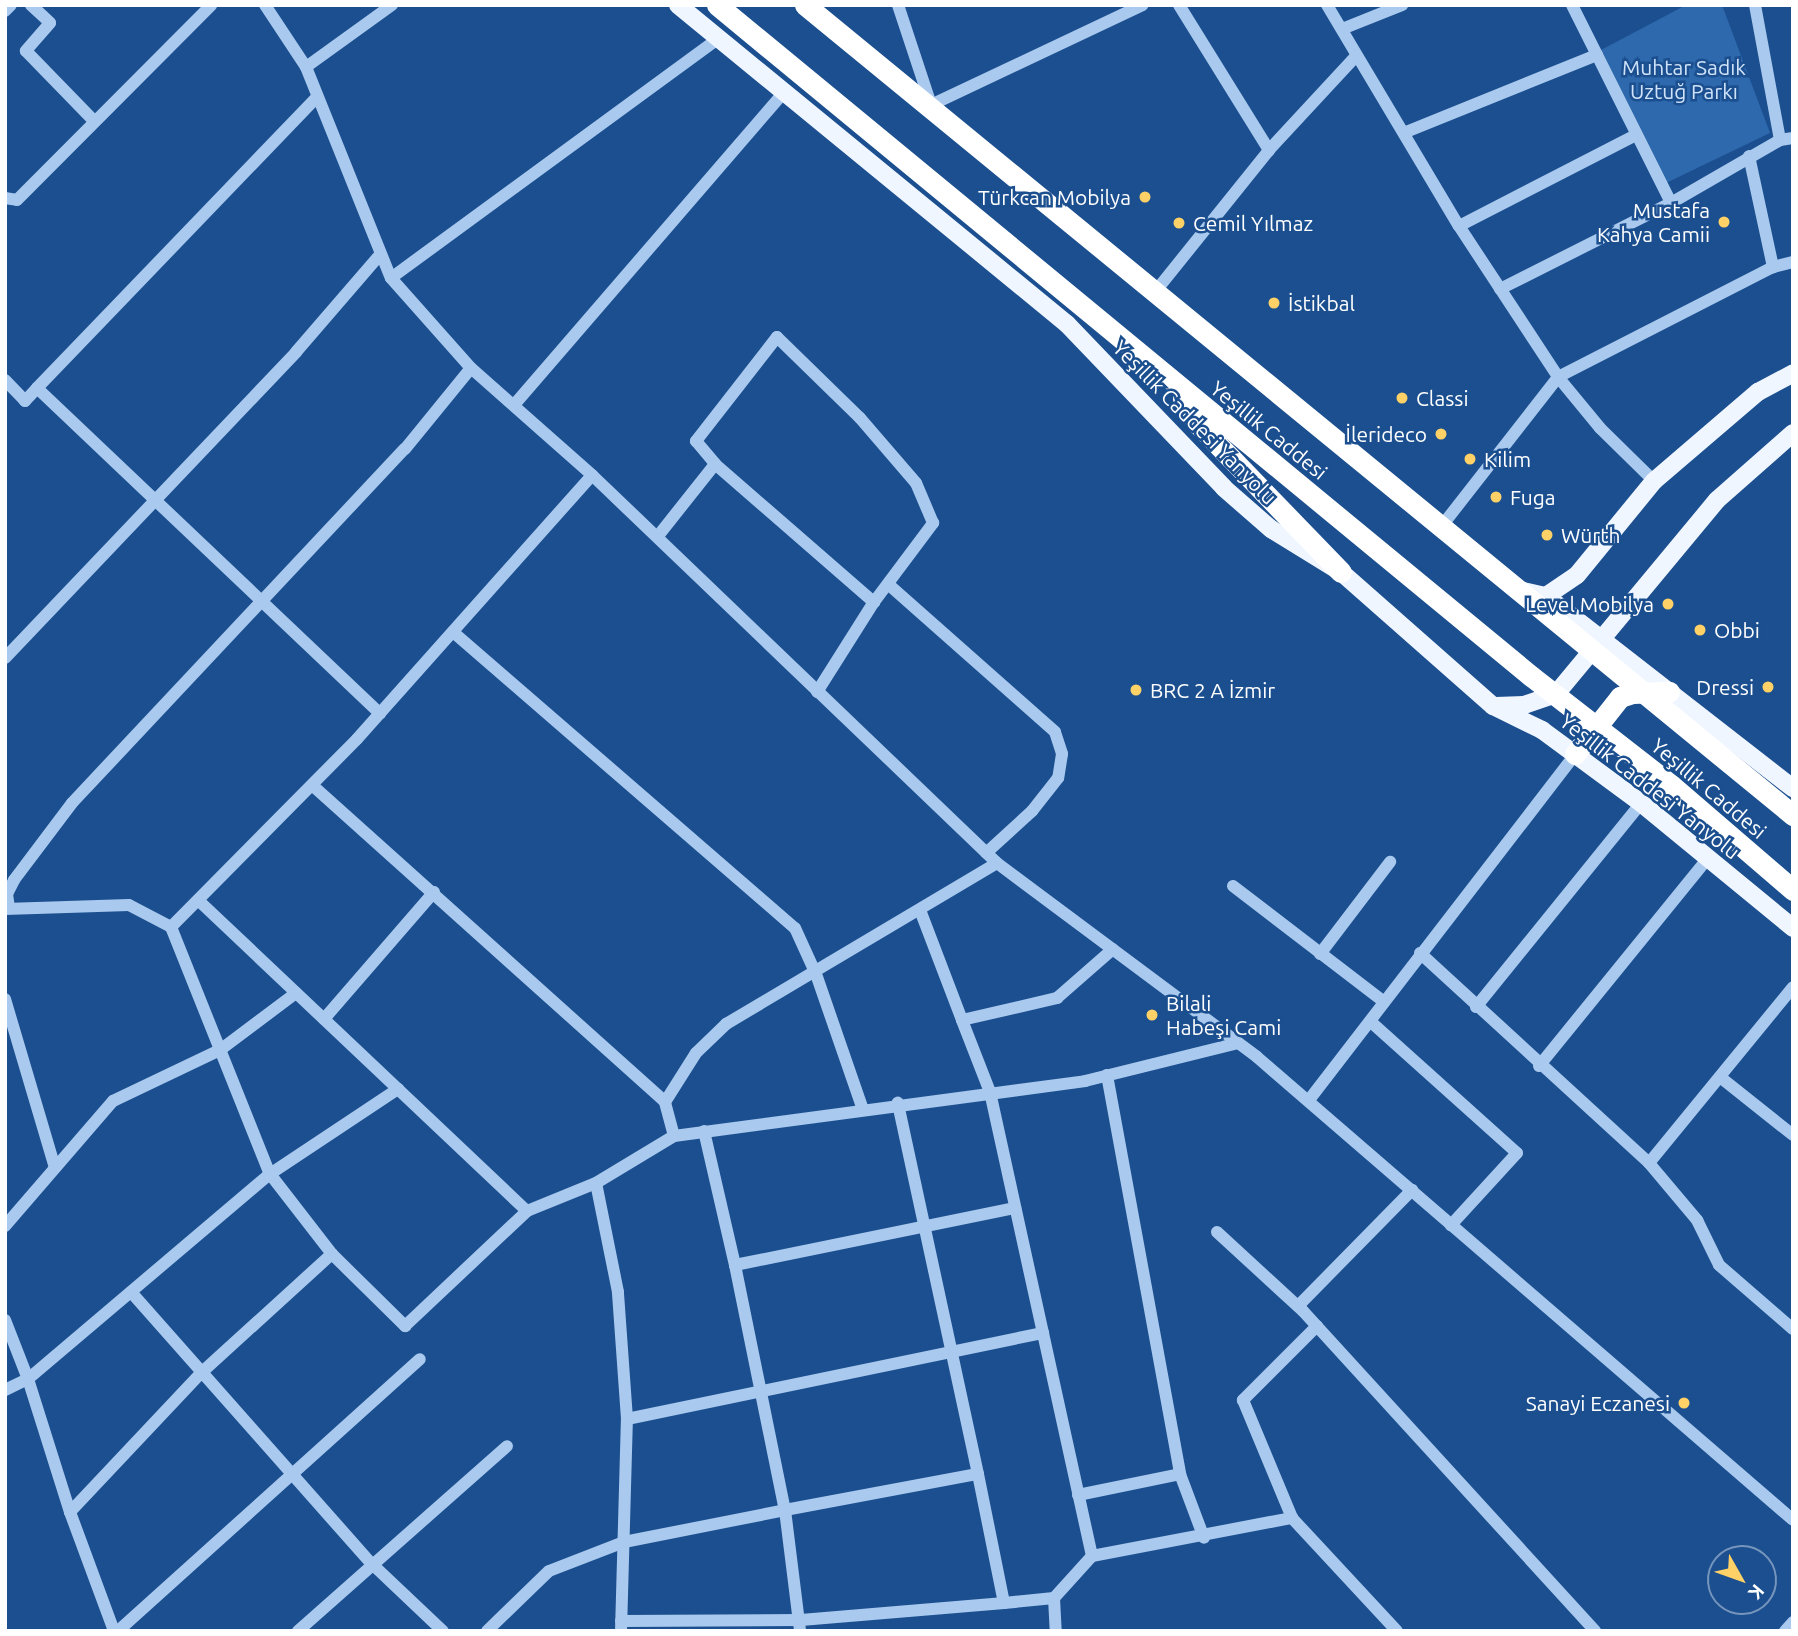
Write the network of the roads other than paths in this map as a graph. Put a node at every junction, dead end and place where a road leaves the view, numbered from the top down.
1 (11, 5) edge
2 (31, 5) edge
3 (211, 5) edge
4 (265, 5) edge
5 (392, 5) edge
6 (678, 5) edge
7 (717, 5) edge
8 (804, 5) edge
9 (898, 5) edge
10 (1143, 5) edge
11 (1179, 5) edge
12 (1327, 5) edge
13 (1402, 5) edge
14 (1572, 5) edge
15 (1755, 5) edge
16 (5, 11) edge
17 (1342, 29) junction
18 (719, 39) junction
19 (1356, 55) junction
20 (1597, 55) junction
21 (306, 67) junction
22 (785, 91) junction
23 (317, 96) junction
24 (931, 105) junction
25 (94, 121) junction
26 (1406, 132) junction
27 (1634, 136) junction
28 (1786, 139) edge
29 (1269, 150) junction
30 (1749, 156) junction
31 (5, 198) edge
32 (1671, 203) junction
33 (1459, 226) junction
34 (379, 256) junction
35 (1793, 262) edge
36 (1773, 267) junction
37 (391, 278) junction
38 (1500, 289) junction
39 (1155, 292) junction
40 (471, 368) junction
41 (1793, 373) edge
42 (1558, 377) junction
43 (5, 380) edge
44 (1177, 386) junction
45 (37, 388) junction
46 (514, 405) junction
47 (1793, 433) edge
48 (715, 464) junction
49 (592, 475) junction
50 (1654, 481) junction
51 (155, 501) junction
52 (1441, 527) junction
53 (658, 536) junction
54 (1341, 572) junction
55 (888, 584) junction
56 (1516, 589) junction
57 (1546, 596) junction
58 (263, 601) junction
59 (874, 602) junction
60 (453, 632) junction
61 (1598, 646) junction
62 (5, 658) edge
63 (817, 692) junction
64 (1643, 692) junction
65 (1669, 692) junction
66 (1556, 694) junction
67 (1493, 706) junction
68 (380, 714) junction
69 (1597, 728) junction
70 (1575, 754) junction
71 (312, 785) junction
72 (1793, 788) edge
73 (1641, 803) junction
74 (1793, 815) edge
75 (986, 853) junction
76 (1708, 858) junction
77 (1390, 862) dead end
78 (997, 863) junction
79 (1233, 886) dead end
80 (1793, 890) edge
81 (434, 892) junction
82 (198, 900) junction
83 (7, 909) edge
84 (920, 910) junction
85 (171, 927) junction
86 (1793, 928) edge
87 (1113, 949) junction
88 (1420, 953) junction
89 (1320, 954) junction
90 (816, 974) junction
91 (1793, 987) edge
92 (296, 993) junction
93 (5, 999) edge
94 (1383, 1001) junction
95 (1476, 1007) junction
96 (324, 1019) junction
97 (962, 1020) junction
98 (1371, 1022) junction
99 (1238, 1043) junction
100 (220, 1050) junction
101 (1539, 1066) junction
102 (1107, 1075) junction
103 (1720, 1077) junction
104 (398, 1089) junction
105 (989, 1092) junction
106 (1309, 1100) junction
107 (665, 1102) junction
108 (898, 1103) junction
109 (862, 1107) junction
110 (704, 1131) junction
111 (1793, 1135) edge
112 (674, 1136) junction
113 (1649, 1163) junction
114 (55, 1168) junction
115 (270, 1174) junction
116 (596, 1183) junction
117 (1412, 1190) junction
118 (1015, 1208) junction
119 (527, 1211) junction
120 (1451, 1224) junction
121 (5, 1226) edge
122 (926, 1226) junction
123 (1217, 1232) dead end
124 (332, 1254) junction
125 (735, 1265) junction
126 (131, 1292) junction
127 (1298, 1306) junction
128 (5, 1320) edge
129 (1317, 1326) junction
130 (1793, 1329) edge
131 (1044, 1332) junction
132 (953, 1351) junction
133 (420, 1359) dead end
134 (201, 1373) junction
135 (28, 1379) junction
136 (5, 1390) edge
137 (762, 1391) junction
138 (627, 1419) junction
139 (507, 1446) dead end
140 (296, 1474) junction
141 (978, 1474) junction
142 (1180, 1474) junction
143 (1078, 1496) junction
144 (785, 1510) junction
145 (70, 1512) junction
146 (1292, 1518) junction
147 (1793, 1520) edge
148 (1203, 1538) junction
149 (624, 1542) junction
150 (1092, 1556) junction
151 (371, 1563) junction
152 (1054, 1598) junction
153 (1004, 1603) junction
154 (1793, 1622) edge
155 (800, 1625) edge
156 (621, 1626) edge
157 (116, 1631) edge
158 (298, 1631) edge
159 (443, 1631) edge
160 (487, 1631) edge
161 (1056, 1631) edge
162 (1397, 1631) edge
163 (1595, 1631) edge
164 (1785, 1631) edge

1 - 16 street
2 - 25 street
3 - 25 street
4 - 21 street
5 - 21 street
6 - 18 main road, Yeşillik Caddesi Yanyolu
7 - 44 highway, Yeşillik Caddesi
8 - 24 highway, Yeşillik Caddesi
9 - 24 street
10 - 24 street
11 - 29 street
12 - 17 street
13 - 17 street
14 - 20 street
15 - 28 street
17 - 19 street
18 - 22 main road, Yeşillik Caddesi Yanyolu
18 - 37 street
19 - 26 street
19 - 29 street
20 - 26 street
20 - 27 street
21 - 23 street
22 - 46 street
22 - 54 main road, Yeşillik Caddesi Yanyolu
23 - 34 street
23 - 45 street
24 - 39 highway, Yeşillik Caddesi
25 - 31 street
26 - 33 street
27 - 32 street
27 - 33 street
28 - 30 street
29 - 39 street
30 - 32 street
30 - 36 street
32 - 38 street
33 - 38 street
34 - 37 street
34 - 51 street
35 - 36 street
36 - 42 street
37 - 40 street
38 - 42 street
39 - 52 highway, Yeşillik Caddesi
40 - 46 street
40 - 58 street
41 - 50 main road
42 - 50 street
42 - 52 street
43 - 45 street
44 - 54 highway
44 - 66 highway, Yeşillik Caddesi
45 - 51 street
46 - 49 street
47 - 61 main road
48 - 53 street
48 - 55 street
48 - 59 street
49 - 53 street
49 - 60 street
50 - 57 main road
51 - 58 street
51 - 62 street
52 - 56 highway, Yeşillik Caddesi
53 - 63 street
54 - 67 main road, Yeşillik Caddesi Yanyolu
55 - 59 street
55 - 75 street
56 - 57 main road
56 - 61 highway, Yeşillik Caddesi
57 - 61 main road
58 - 68 street
58 - 83 street
59 - 63 street
60 - 68 street
60 - 90 street
61 - 64 highway, Yeşillik Caddesi
61 - 65 main road
61 - 66 main road
63 - 75 street
64 - 65 highway
64 - 69 highway
64 - 74 highway, Yeşillik Caddesi
65 - 72 main road
66 - 67 main road
66 - 69 highway, Yeşillik Caddesi
67 - 70 main road, Yeşillik Caddesi Yanyolu
68 - 71 street
69 - 70 highway
69 - 80 highway, Yeşillik Caddesi
70 - 73 main road, Yeşillik Caddesi Yanyolu
70 - 88 street
71 - 81 street
71 - 82 street
73 - 76 main road, Yeşillik Caddesi Yanyolu
73 - 95 street
75 - 78 street
76 - 86 main road, Yeşillik Caddesi Yanyolu
76 - 101 street
77 - 89 street
78 - 84 street
78 - 87 street
79 - 89 street
81 - 96 street
81 - 107 street
82 - 85 street
82 - 92 street
83 - 85 street
84 - 90 street
84 - 97 street
85 - 100 street
87 - 97 street
87 - 99 street
88 - 94 street
88 - 95 street
89 - 94 street
90 - 107 street
90 - 109 street
91 - 103 street
92 - 96 street
92 - 100 street
93 - 114 street
94 - 98 street
95 - 101 street
96 - 104 street
97 - 105 street
98 - 106 street
98 - 120 street
99 - 102 street
99 - 106 street
100 - 114 street
100 - 115 street
101 - 113 street
102 - 105 street
102 - 142 street
103 - 111 street
103 - 113 street
104 - 115 street
104 - 119 street
105 - 108 street
105 - 118 street
106 - 117 street
107 - 112 street
108 - 109 street
108 - 122 street
109 - 110 street
110 - 112 street
110 - 125 street
112 - 116 street
113 - 130 street
114 - 121 street
115 - 124 street
115 - 126 street
116 - 119 street
116 - 138 street
117 - 120 street
117 - 127 street
118 - 122 street
118 - 131 street
119 - 124 street
120 - 147 street
122 - 125 street
122 - 132 street
123 - 127 street
124 - 134 street
125 - 137 street
126 - 134 street
126 - 135 street
127 - 129 street
128 - 135 street
129 - 146 street
129 - 163 street
131 - 132 street
131 - 143 street
132 - 137 street
132 - 141 street
133 - 140 street
134 - 140 street
134 - 145 street
135 - 136 street
135 - 145 street
137 - 138 street
137 - 144 street
138 - 149 street
139 - 151 street
140 - 151 street
140 - 157 street
141 - 144 street
141 - 153 street
142 - 143 street
142 - 148 street
143 - 150 street
144 - 149 street
144 - 155 street
145 - 157 street
146 - 148 street
146 - 162 street
148 - 150 street
149 - 156 street
149 - 160 street
150 - 152 street
151 - 158 street
151 - 159 street
152 - 153 street
152 - 161 street
153 - 155 street
154 - 164 street
155 - 156 street

